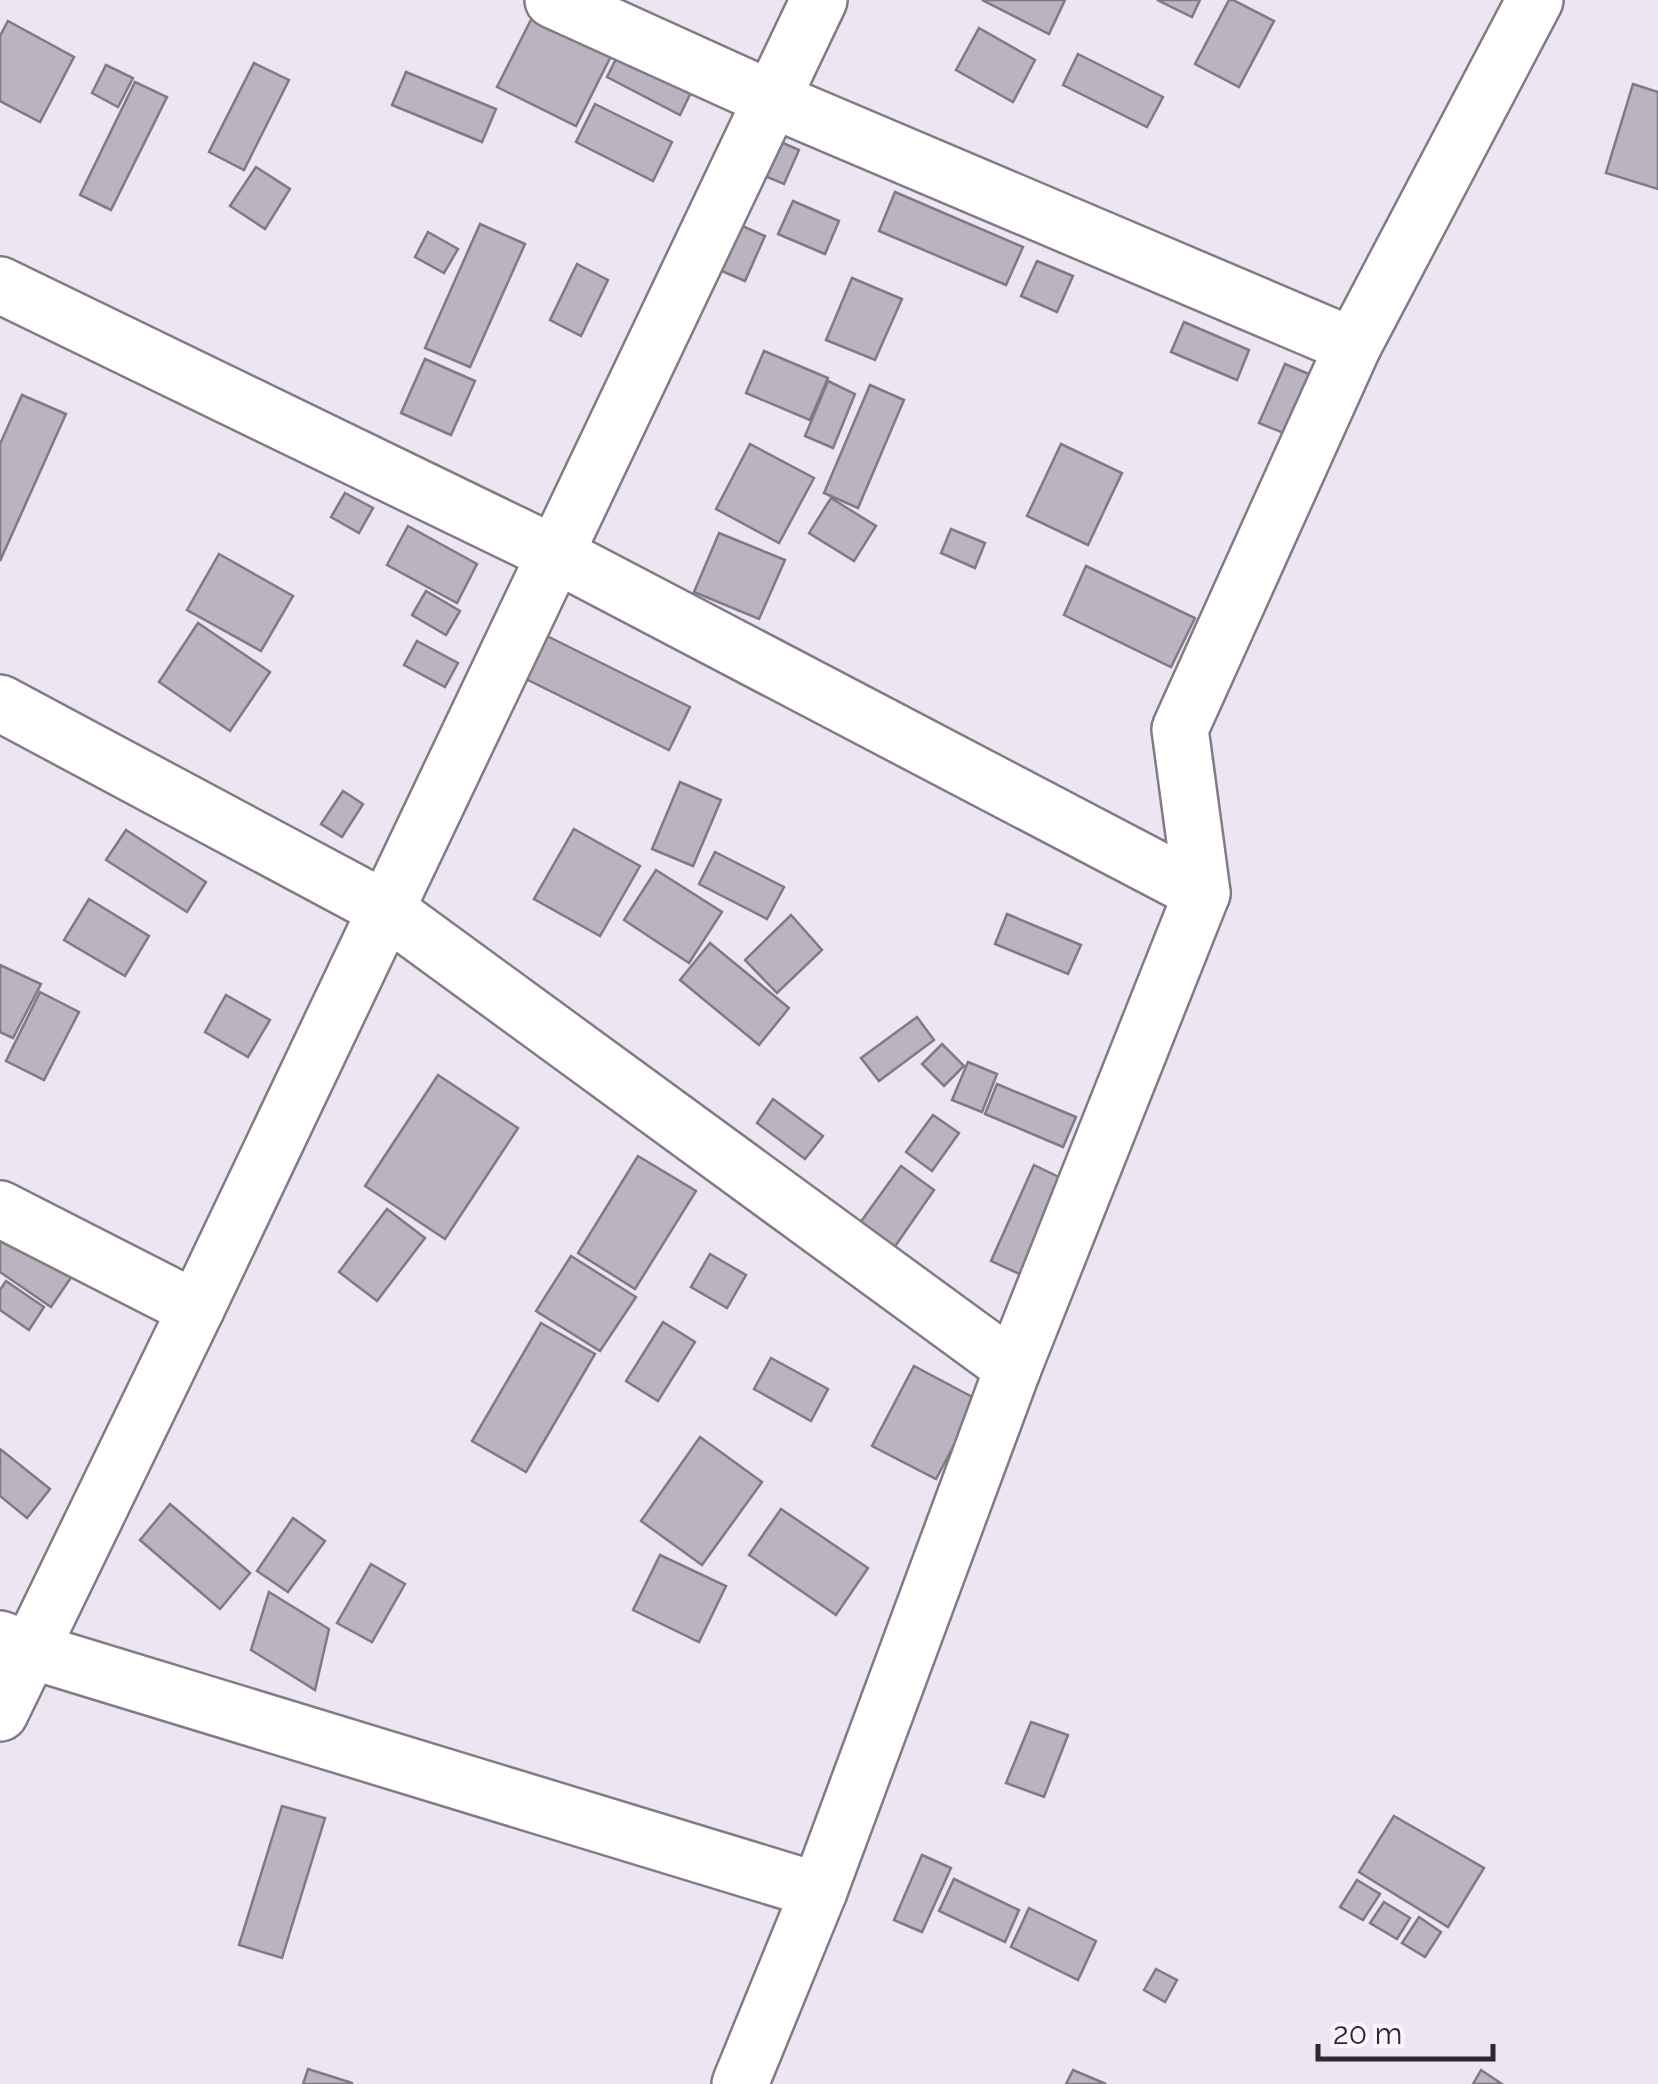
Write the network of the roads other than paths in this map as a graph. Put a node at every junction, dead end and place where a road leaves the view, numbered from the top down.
1 (553, 0) edge
2 (818, 0) edge
3 (1535, 0) edge
4 (771, 99) junction
5 (0, 285) edge
6 (1353, 346) junction
7 (555, 554) junction
8 (0, 703) edge
9 (1202, 893) junction
10 (386, 909) junction
11 (0, 1209) edge
12 (196, 1309) junction
13 (1013, 1368) junction
14 (16, 1645) edge
15 (0, 1713) edge
16 (819, 1891) junction
17 (740, 2084) edge

1 - 4 street
2 - 4 street
3 - 6 street
4 - 6 street
4 - 7 street
5 - 7 street
6 - 9 street
7 - 9 street
7 - 10 street
8 - 10 street
9 - 13 street
10 - 12 street
10 - 13 street
11 - 12 street
12 - 14 street
13 - 16 street
14 - 15 street
14 - 16 street
16 - 17 street

